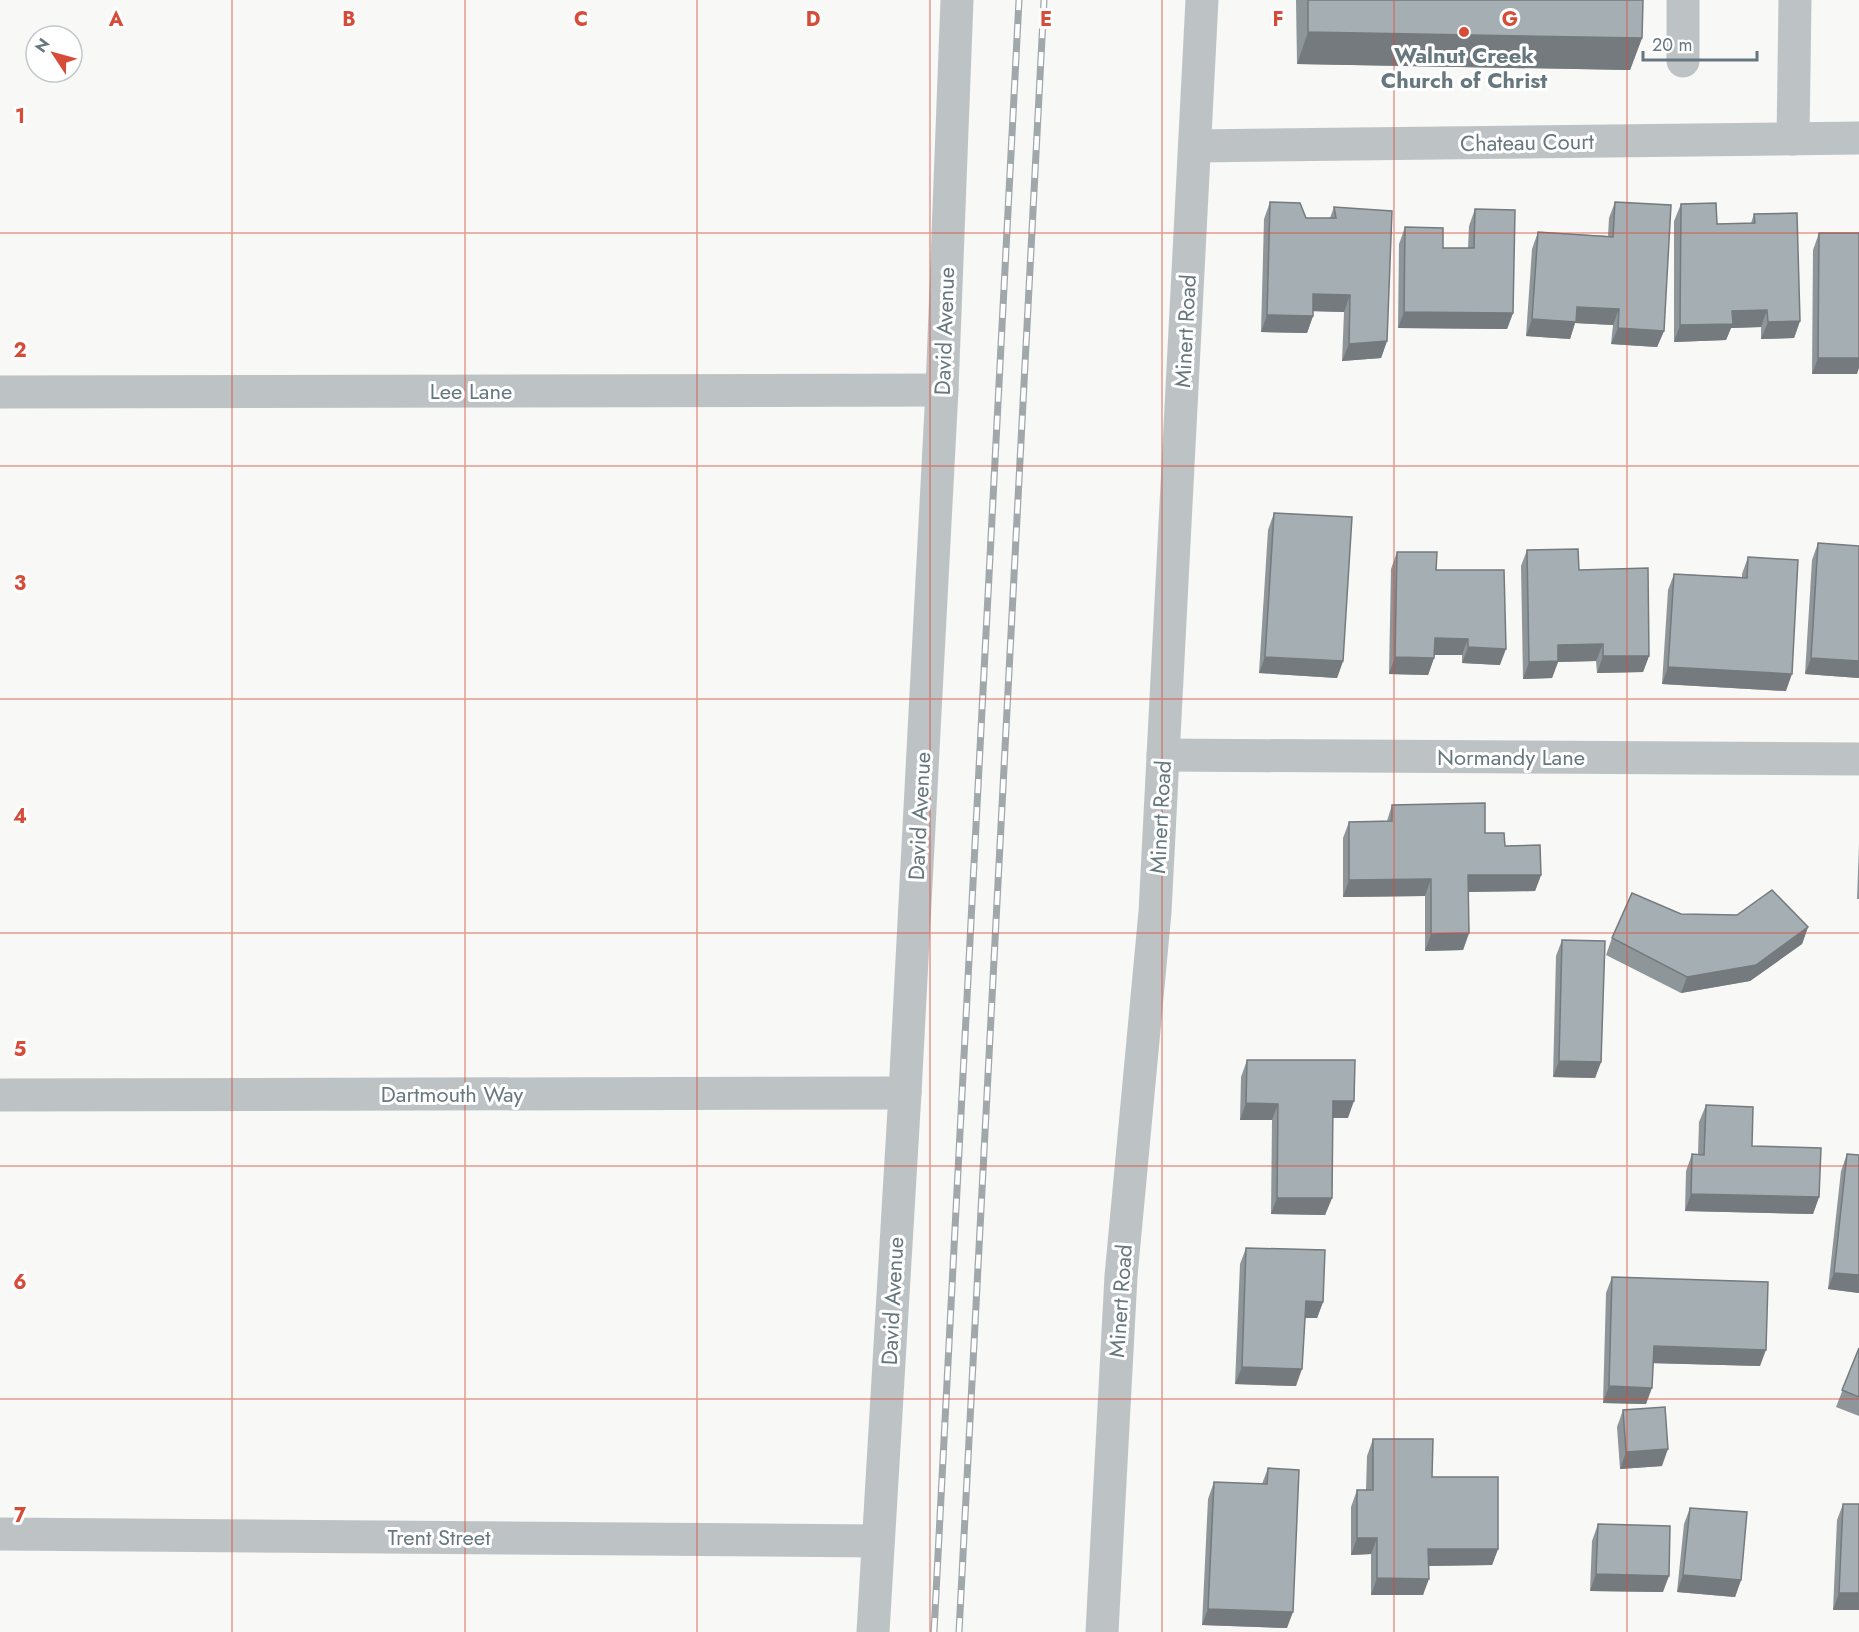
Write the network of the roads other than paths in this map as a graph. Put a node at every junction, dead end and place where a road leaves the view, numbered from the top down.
1 (957, 0) edge
2 (1202, 0) edge
3 (1683, 0) edge
4 (1795, 0) edge
5 (1683, 62) dead end
6 (1859, 138) edge
7 (1793, 139) junction
8 (1195, 146) junction
9 (942, 390) junction
10 (0, 392) edge
11 (1163, 755) junction
12 (1859, 759) edge
13 (905, 1093) junction
14 (0, 1095) edge
15 (0, 1534) edge
16 (878, 1541) junction
17 (873, 1632) edge
18 (1102, 1632) edge

1 - 9 street, David Avenue
2 - 8 street, Minert Road
3 - 5 street
4 - 7 street
6 - 7 street, Chateau Court
7 - 8 street, Chateau Court
8 - 11 street, Minert Road
9 - 10 street, Lee Lane
9 - 13 street, David Avenue
11 - 12 street, Normandy Lane
11 - 18 street, Minert Road
13 - 14 street, Dartmouth Way
13 - 16 street, David Avenue
15 - 16 street, Trent Street
16 - 17 street, David Avenue

